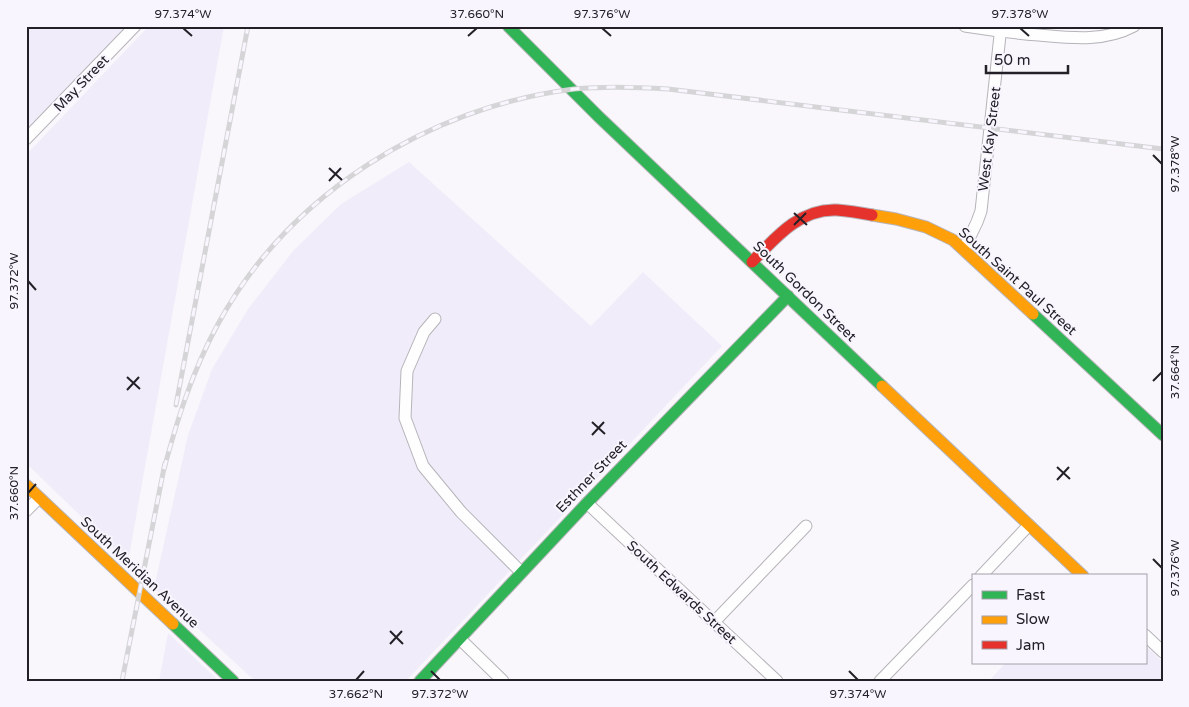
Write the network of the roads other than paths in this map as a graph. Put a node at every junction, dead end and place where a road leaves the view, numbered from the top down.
1 (135, 26) edge
2 (965, 26) edge
3 (1134, 26) edge
4 (516, 29) edge
5 (1001, 29) edge
6 (26, 140) edge
7 (964, 249) junction
8 (752, 262) junction
9 (788, 296) junction
10 (435, 319) dead end
11 (1163, 435) edge
12 (26, 486) edge
13 (39, 498) junction
14 (587, 502) junction
15 (26, 511) edge
16 (1030, 525) junction
17 (806, 526) dead end
18 (521, 572) junction
19 (983, 574) edge
20 (1081, 574) edge
21 (972, 586) edge
22 (714, 622) junction
23 (1146, 636) edge
24 (460, 639) junction
25 (1163, 652) edge
26 (233, 681) edge
27 (420, 681) edge
28 (503, 681) edge
29 (777, 681) edge
30 (880, 681) edge

1 - 6 street, May Street
2 - 5 street
3 - 5 street
4 - 8 street, South Gordon Street
5 - 7 street, West Kay Street
7 - 8 street, South Saint Paul Street
7 - 11 street, South Saint Paul Street
8 - 9 street, South Gordon Street
9 - 14 street, Esthner Street
9 - 16 street, South Gordon Street
10 - 18 street
12 - 13 street, South Meridian Avenue
13 - 15 street
13 - 26 street, South Meridian Avenue
14 - 18 street, Esthner Street
14 - 22 street, South Edwards Street
16 - 19 street
16 - 20 street, South Gordon Street
17 - 22 street
18 - 24 street, Esthner Street
21 - 30 street
22 - 29 street, South Edwards Street
23 - 25 street
24 - 27 street, Esthner Street
24 - 28 street

